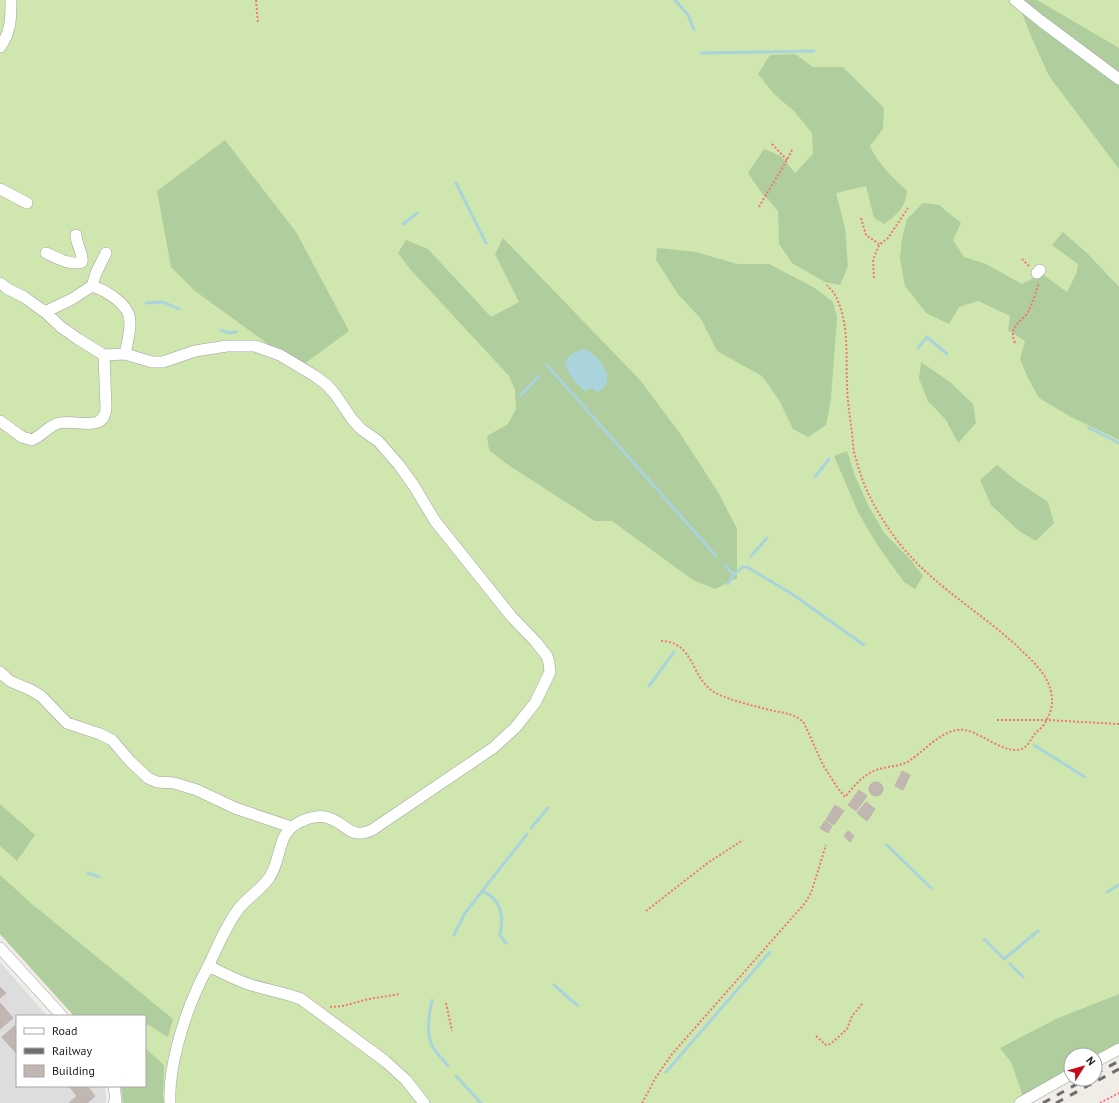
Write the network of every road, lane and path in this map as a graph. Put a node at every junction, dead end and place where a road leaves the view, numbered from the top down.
1 (11, 0) edge
2 (256, 0) edge
3 (1015, 0) edge
4 (258, 24) dead end
5 (0, 47) edge
6 (1119, 79) edge
7 (772, 144) dead end
8 (793, 148) dead end
9 (788, 160) junction
10 (0, 188) edge
11 (27, 203) dead end
12 (759, 208) dead end
13 (908, 208) dead end
14 (862, 218) dead end
15 (76, 235) dead end
16 (879, 244) junction
17 (46, 253) dead end
18 (106, 253) dead end
19 (1022, 259) dead end
20 (82, 262) junction
21 (96, 273) junction
22 (874, 278) dead end
23 (0, 283) edge
24 (827, 285) dead end
25 (92, 286) junction
26 (45, 312) junction
27 (1015, 343) dead end
28 (125, 354) junction
29 (104, 355) junction
30 (0, 421) edge
31 (661, 641) dead end
32 (0, 672) edge
33 (997, 720) dead end
34 (1047, 720) junction
35 (1119, 724) edge
36 (291, 827) junction
37 (743, 840) dead end
38 (826, 845) dead end
39 (646, 911) dead end
40 (0, 948) edge
41 (209, 966) junction
42 (400, 994) dead end
43 (863, 1003) dead end
44 (446, 1004) dead end
45 (328, 1007) dead end
46 (61, 1015) edge
47 (452, 1031) dead end
48 (816, 1036) dead end
49 (1119, 1049) edge
50 (1103, 1058) edge
51 (1063, 1079) edge
52 (114, 1087) edge
53 (1119, 1093) edge
54 (114, 1103) edge
55 (170, 1103) edge
56 (424, 1103) edge
57 (642, 1103) edge
58 (1020, 1103) edge
59 (1100, 1103) edge

1 - 5 street
2 - 4 path
3 - 6 street
7 - 9 path
8 - 9 path
9 - 12 path
10 - 11 street
13 - 16 path
14 - 16 path
15 - 20 street
16 - 22 path
17 - 20 street
18 - 21 street
19 - 27 path
20 - 21 street
21 - 25 street
23 - 26 street
24 - 34 path
25 - 26 street
25 - 28 street
26 - 29 street
28 - 29 street
28 - 36 street
29 - 30 street
31 - 34 path
32 - 36 street
33 - 34 path
34 - 35 path
36 - 41 street
37 - 39 path
38 - 57 path
40 - 46 street
41 - 55 street
41 - 56 street
42 - 45 path
43 - 48 path
44 - 47 path
49 - 50 street
51 - 58 street
52 - 54 street
53 - 59 path

